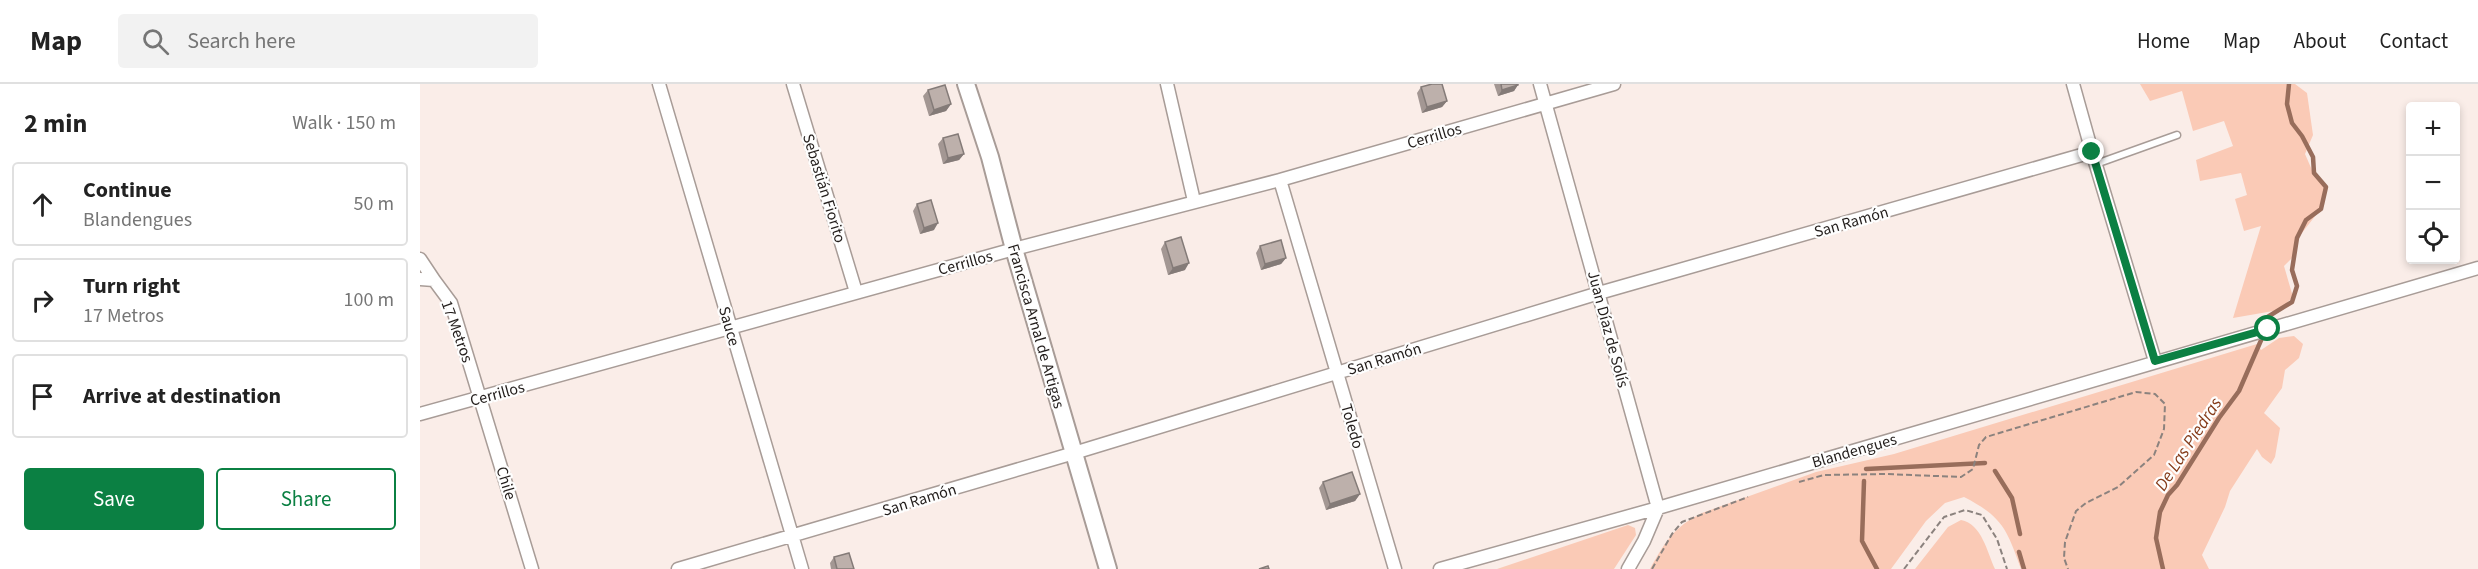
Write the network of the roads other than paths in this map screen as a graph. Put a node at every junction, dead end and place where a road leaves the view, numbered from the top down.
1 (659, 84) edge
2 (793, 84) edge
3 (966, 84) edge
4 (1167, 84) edge
5 (1540, 84) edge
6 (1614, 84) edge
7 (2073, 84) edge
8 (1546, 103) junction
9 (2177, 135) dead end
10 (2093, 158) junction
11 (1280, 180) junction
12 (1194, 201) junction
13 (1014, 249) junction
14 (420, 259) edge
15 (2478, 268) edge
16 (420, 279) edge
17 (434, 280) junction
18 (856, 292) junction
19 (1599, 293) junction
20 (731, 327) junction
21 (2155, 361) junction
22 (1338, 372) junction
23 (481, 398) junction
24 (420, 414) edge
25 (1074, 453) junction
26 (1658, 508) junction
27 (792, 537) junction
28 (532, 569) edge
29 (678, 569) edge
30 (802, 569) edge
31 (1108, 569) edge
32 (1395, 569) edge
33 (1440, 569) edge
34 (1628, 569) edge

1 - 20 street, Sauce
2 - 18 street, Sebastián Fiorito
3 - 13 street, Francisca Arnal de Artigas
4 - 12 street
5 - 8 street, Juan Díaz de Solís
6 - 8 street, Cerrillos
7 - 10 street
8 - 11 street, Cerrillos
8 - 19 street, Juan Díaz de Solís
9 - 10 lane
10 - 19 street, San Ramón
10 - 21 street
11 - 12 street, Cerrillos
11 - 22 street, Toledo
12 - 13 street, Cerrillos
13 - 18 street, Cerrillos
13 - 25 street, Francisca Arnal de Artigas
14 - 17 street
15 - 21 street, Blandengues
16 - 17 street, 17 Metros
17 - 23 street, 17 Metros
18 - 20 street, Cerrillos
19 - 22 street, San Ramón
19 - 26 street, Juan Díaz de Solís
20 - 23 street, Cerrillos
20 - 27 street, Sauce
21 - 26 street, Blandengues
22 - 25 street, San Ramón
22 - 32 street, Toledo
23 - 24 street, Cerrillos
23 - 28 street, Chile
25 - 27 street, San Ramón
25 - 31 street, Francisca Arnal de Artigas
26 - 33 street, Blandengues
26 - 34 street
27 - 29 street, San Ramón
27 - 30 street, Sauce

